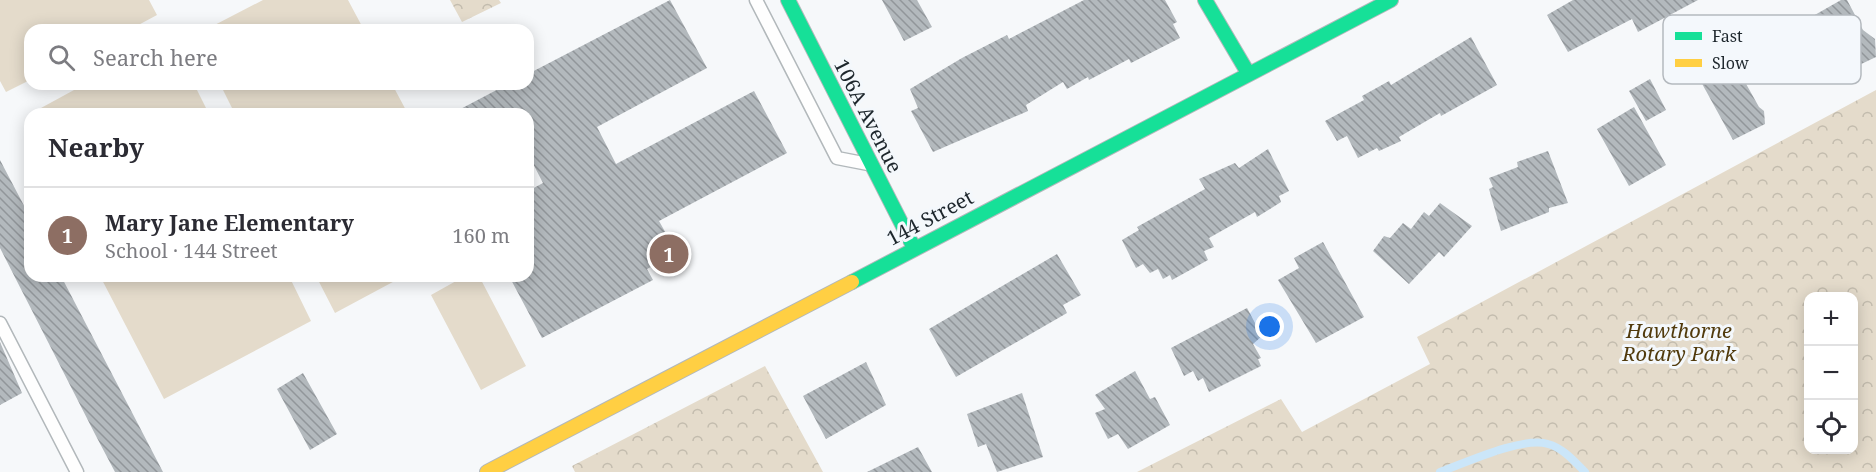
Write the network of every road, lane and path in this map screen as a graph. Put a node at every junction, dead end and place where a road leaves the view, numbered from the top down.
1 (756, 0) edge
2 (788, 0) edge
3 (1205, 0) edge
4 (1391, 0) edge
5 (1248, 74) junction
6 (870, 164) junction
7 (914, 248) junction
8 (0, 323) edge
9 (77, 472) edge
10 (487, 472) edge

1 - 6 lane
2 - 6 main road, 106A Avenue
3 - 5 main road
4 - 5 main road, 144 Street
5 - 7 main road, 144 Street
6 - 7 main road, 106A Avenue
7 - 10 main road, 144 Street
8 - 9 lane

